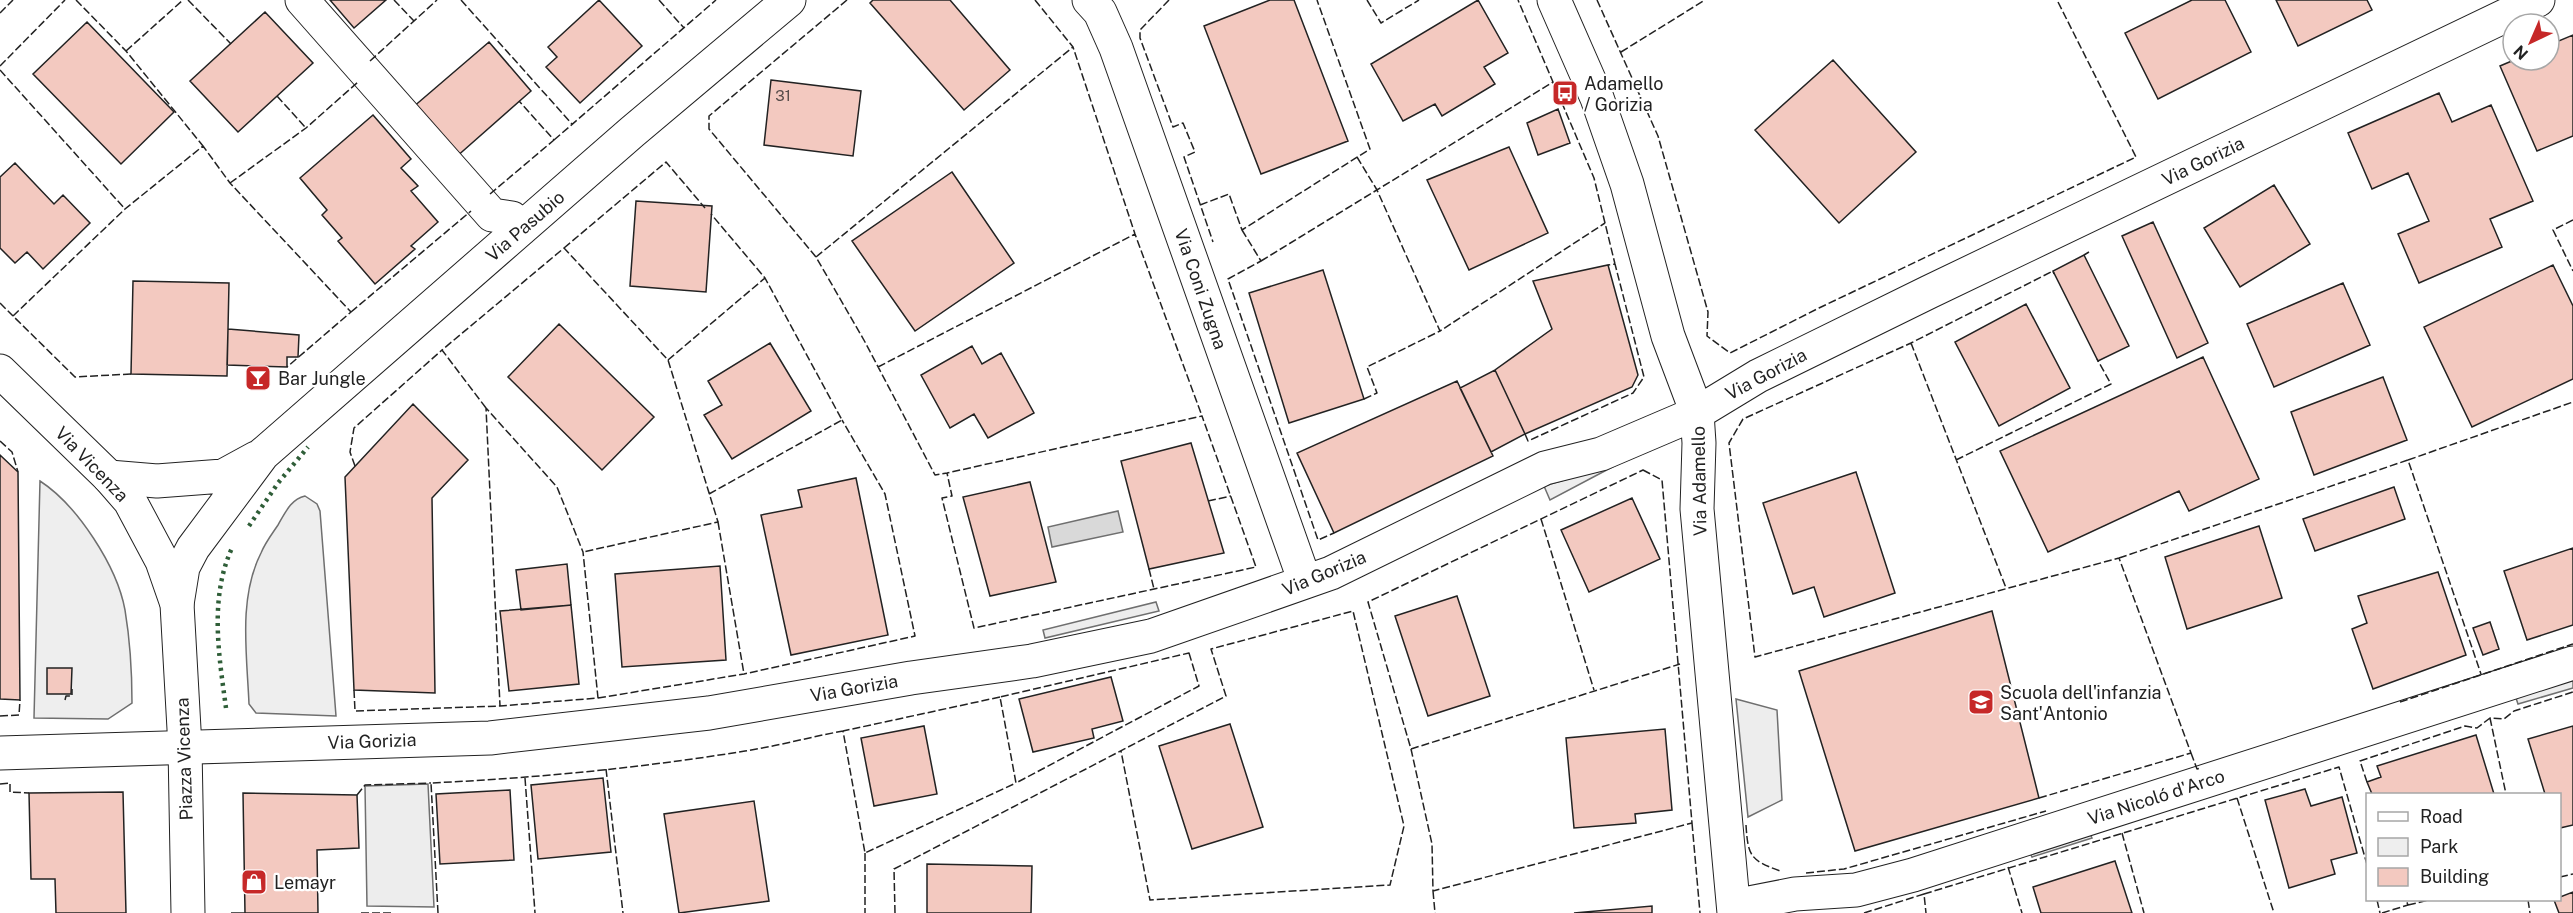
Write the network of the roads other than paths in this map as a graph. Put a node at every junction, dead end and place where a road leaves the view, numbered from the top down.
1 (302, 0) edge
2 (789, 0) edge
3 (1089, 0) edge
4 (1554, 0) edge
5 (2538, 0) edge
6 (521, 229) junction
7 (0, 371) edge
8 (1697, 413) junction
9 (263, 454) junction
10 (109, 477) junction
11 (1305, 582) junction
12 (177, 604) junction
13 (2573, 663) edge
14 (185, 747) junction
15 (0, 753) edge
16 (1734, 910) edge
17 (188, 913) edge

1 - 6 street
2 - 6 street, Via Pasubio
3 - 11 street, Via Coni Zugna
4 - 8 street, Via Adamello
5 - 8 street, Via Gorizia
6 - 9 street, Via Pasubio
7 - 10 street, Via Vicenza
8 - 11 street, Via Gorizia
8 - 16 street, Via Adamello
9 - 10 street, Via Pasubio
9 - 12 street, Via Pasubio
10 - 12 street, Via Vicenza
11 - 14 street, Via Gorizia
12 - 14 street, Piazza Vicenza
13 - 16 street, Via Nicoló d'Arco
14 - 15 street, Via Gorizia
14 - 17 street, Piazza Vicenza

